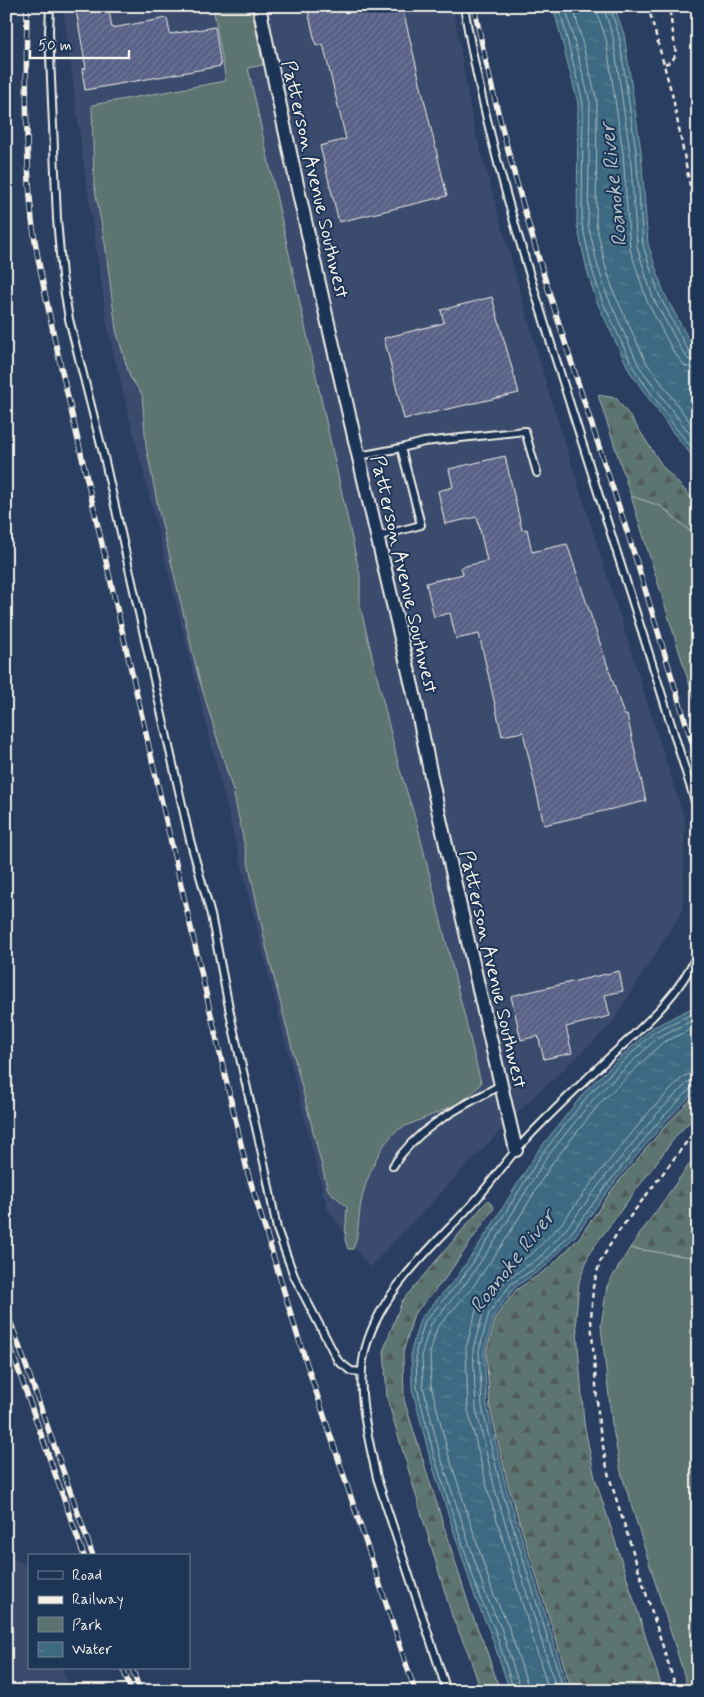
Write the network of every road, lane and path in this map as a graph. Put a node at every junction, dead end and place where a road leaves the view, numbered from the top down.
1 (50, 6) edge
2 (259, 6) edge
3 (464, 6) edge
4 (648, 6) edge
5 (669, 6) edge
6 (665, 64) junction
7 (698, 227) edge
8 (401, 448) junction
9 (359, 456) junction
10 (537, 473) dead end
11 (376, 537) junction
12 (698, 811) edge
13 (698, 952) edge
14 (501, 1085) junction
15 (698, 1127) edge
16 (516, 1150) junction
17 (393, 1166) dead end
18 (362, 1372) junction
19 (447, 1691) edge
20 (677, 1691) edge

1 - 18 lane
2 - 9 street, Patterson Avenue Southwest
3 - 12 lane
4 - 6 path
5 - 6 path
6 - 7 path
8 - 9 lane
8 - 10 lane
8 - 11 lane
9 - 11 street, Patterson Avenue Southwest
11 - 14 street, Patterson Avenue Southwest
13 - 16 lane
14 - 16 street, Patterson Avenue Southwest
14 - 17 lane
15 - 20 path
16 - 18 lane
18 - 19 lane

